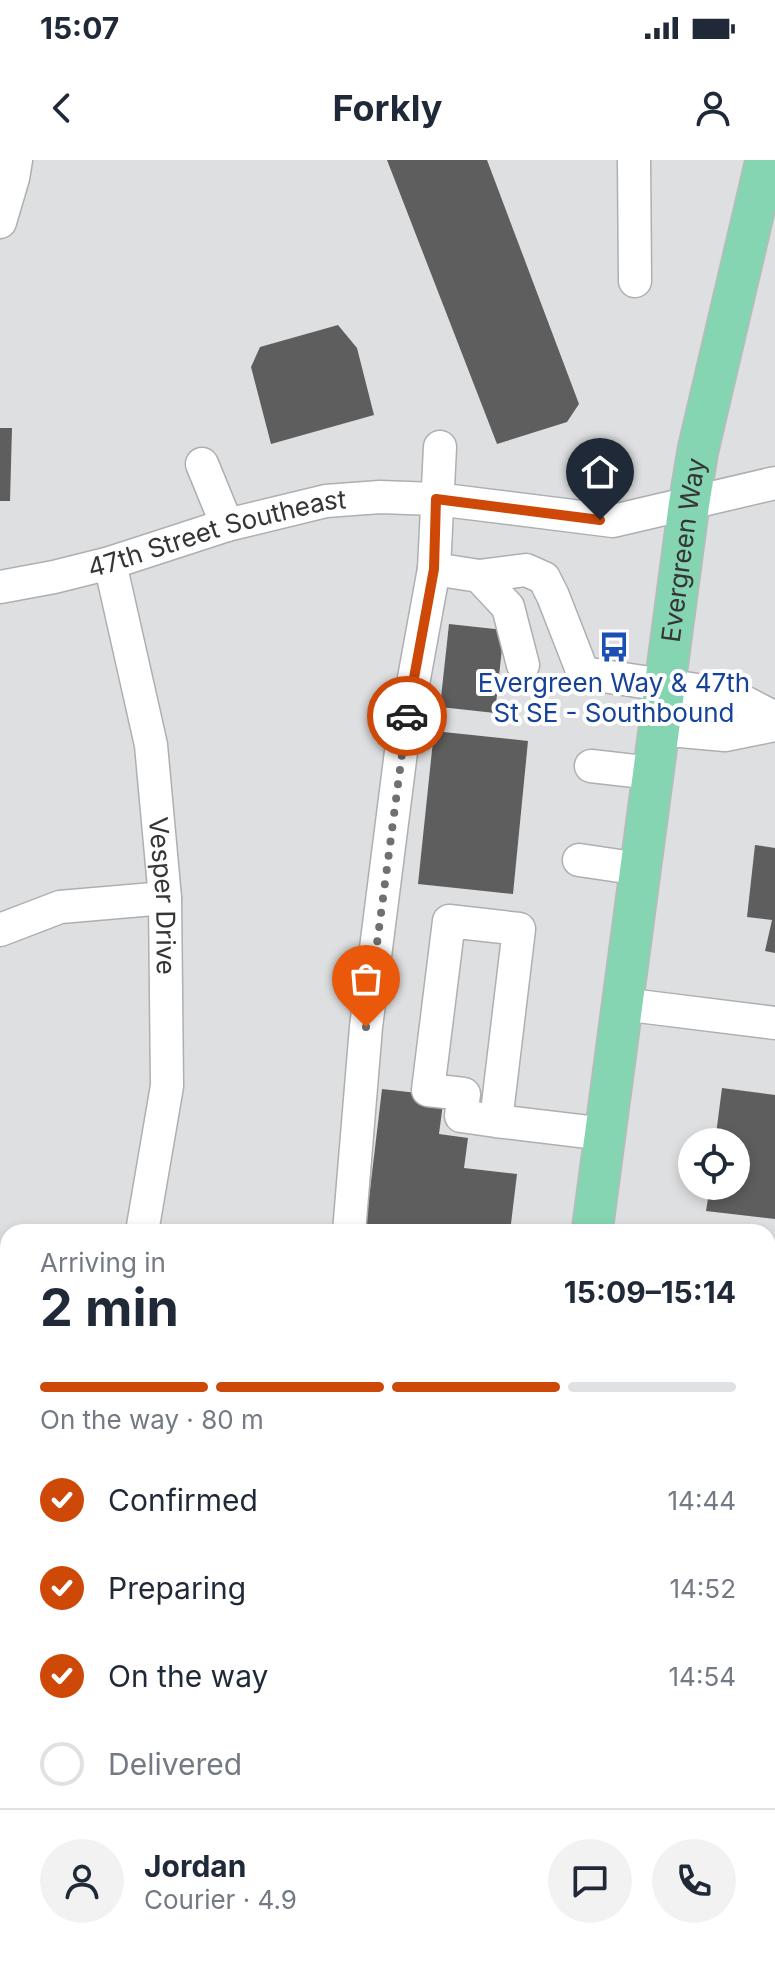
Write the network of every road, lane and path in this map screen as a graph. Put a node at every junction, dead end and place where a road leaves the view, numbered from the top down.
1 (16, 160) edge
2 (634, 160) edge
3 (761, 161) edge
4 (0, 222) edge
5 (635, 281) dead end
6 (440, 447) dead end
7 (202, 464) dead end
8 (775, 483) edge
9 (436, 499) junction
10 (689, 504) junction
11 (227, 525) junction
12 (110, 563) junction
13 (434, 569) junction
14 (479, 576) junction
15 (0, 587) edge
16 (523, 665) dead end
17 (664, 683) junction
18 (775, 718) edge
19 (775, 725) edge
20 (658, 729) junction
21 (591, 766) dead end
22 (652, 773) junction
23 (579, 860) dead end
24 (640, 869) junction
25 (165, 898) junction
26 (0, 930) edge
27 (622, 1004) junction
28 (775, 1023) edge
29 (496, 1121) junction
30 (605, 1134) junction
31 (143, 1224) edge
32 (350, 1224) edge
33 (593, 1224) edge

1 - 4 street
2 - 5 street
3 - 10 main road, Evergreen Way
6 - 9 street
7 - 11 street
8 - 10 street, 47th Street Southeast
9 - 10 street, 47th Street Southeast
9 - 11 street, 47th Street Southeast
9 - 13 street
10 - 17 main road, Evergreen Way
11 - 12 street, 47th Street Southeast
12 - 15 street, 47th Street Southeast
12 - 25 street, Vesper Drive
13 - 14 street
13 - 32 street
14 - 16 street
14 - 17 street
17 - 18 street
17 - 20 main road, Evergreen Way
19 - 20 street
20 - 22 main road, Evergreen Way
21 - 22 street
22 - 24 main road, Evergreen Way
23 - 24 street
24 - 27 main road, Evergreen Way
25 - 26 street
25 - 31 street, Vesper Drive
27 - 28 street
27 - 30 main road, Evergreen Way
29 - 29 street
29 - 30 street
30 - 33 main road, Evergreen Way

